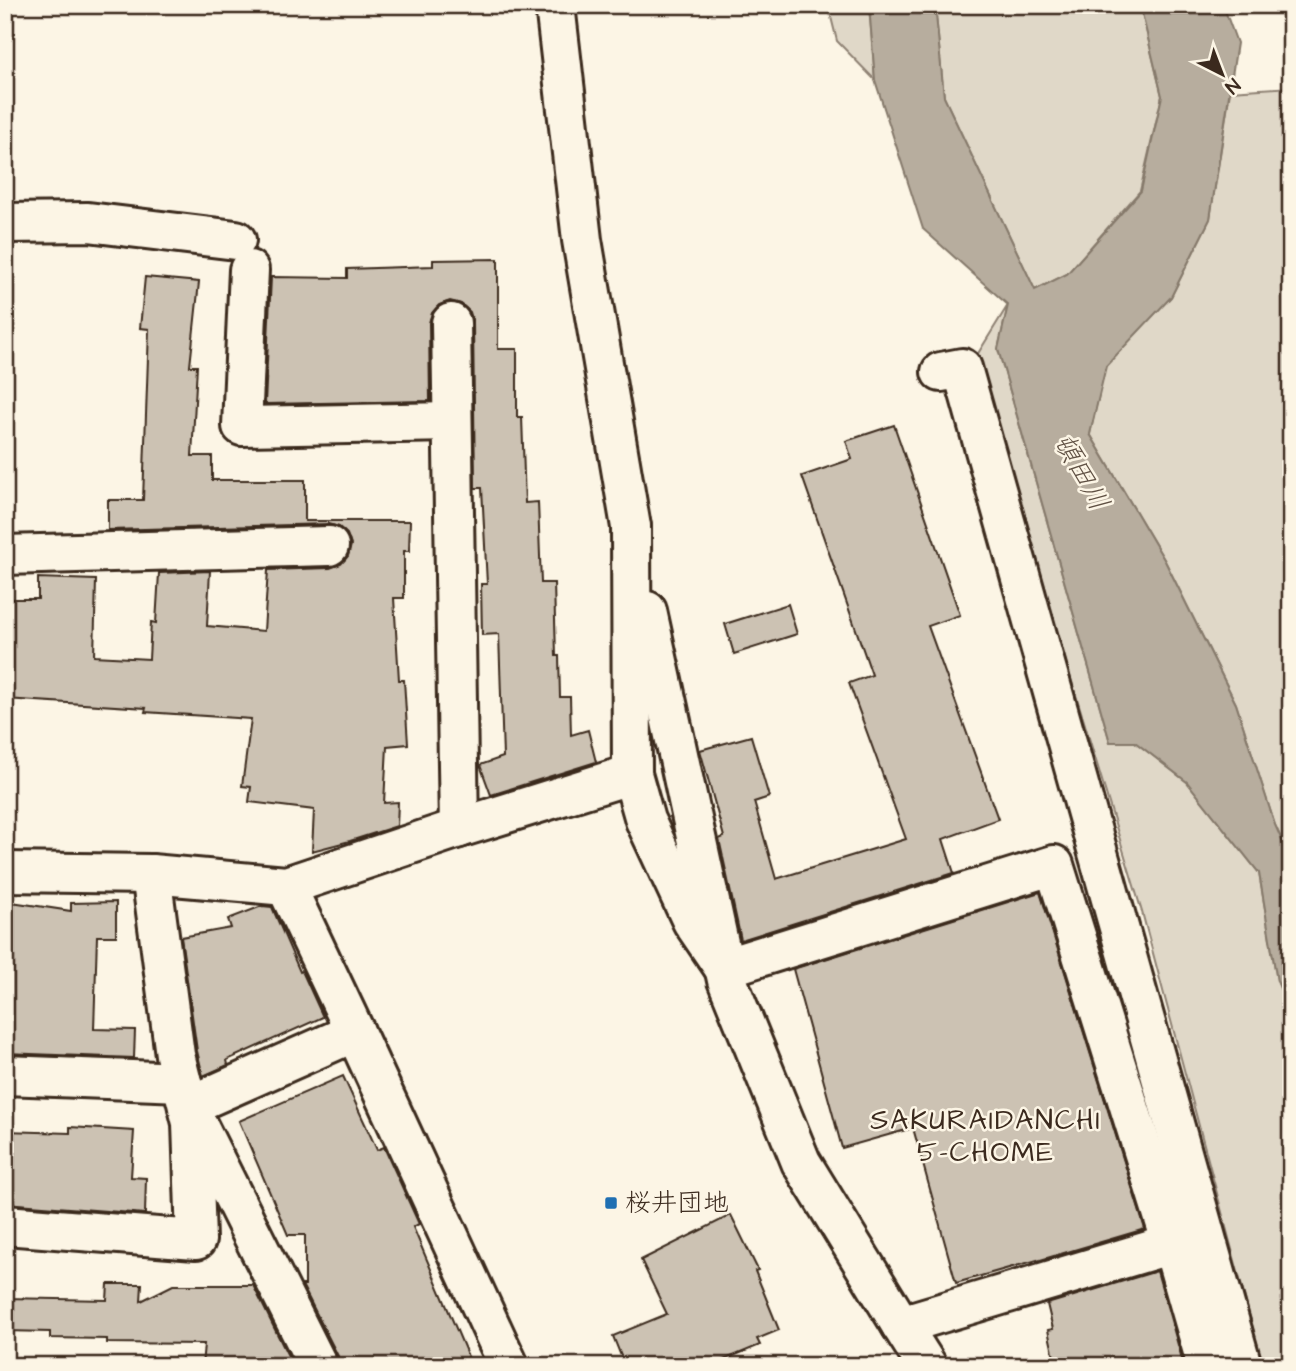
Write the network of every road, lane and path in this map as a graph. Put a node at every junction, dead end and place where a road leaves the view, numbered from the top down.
1 (555, 5) edge
2 (5, 223) edge
3 (451, 323) dead end
4 (941, 372) dead end
5 (452, 422) junction
6 (631, 527) junction
7 (329, 546) dead end
8 (5, 555) edge
9 (632, 774) junction
10 (459, 828) junction
11 (5, 872) edge
12 (151, 874) junction
13 (286, 886) junction
14 (724, 968) junction
15 (355, 1032) junction
16 (5, 1075) edge
17 (185, 1094) junction
18 (5, 1225) edge
19 (1172, 1244) junction
20 (901, 1325) junction
21 (318, 1366) edge
22 (509, 1366) edge
23 (927, 1366) edge
24 (1207, 1366) edge
25 (1242, 1366) edge

1 - 6 street
2 - 5 street
3 - 5 street
4 - 25 street
5 - 10 street
6 - 9 street
6 - 14 street
7 - 8 street
9 - 10 street
9 - 14 street
10 - 13 street
11 - 12 street
12 - 13 street
12 - 17 street
13 - 15 street
14 - 19 street
14 - 20 street
15 - 17 street
15 - 22 street
16 - 17 street
17 - 18 street
17 - 21 street
19 - 20 street
19 - 24 street
20 - 23 street

